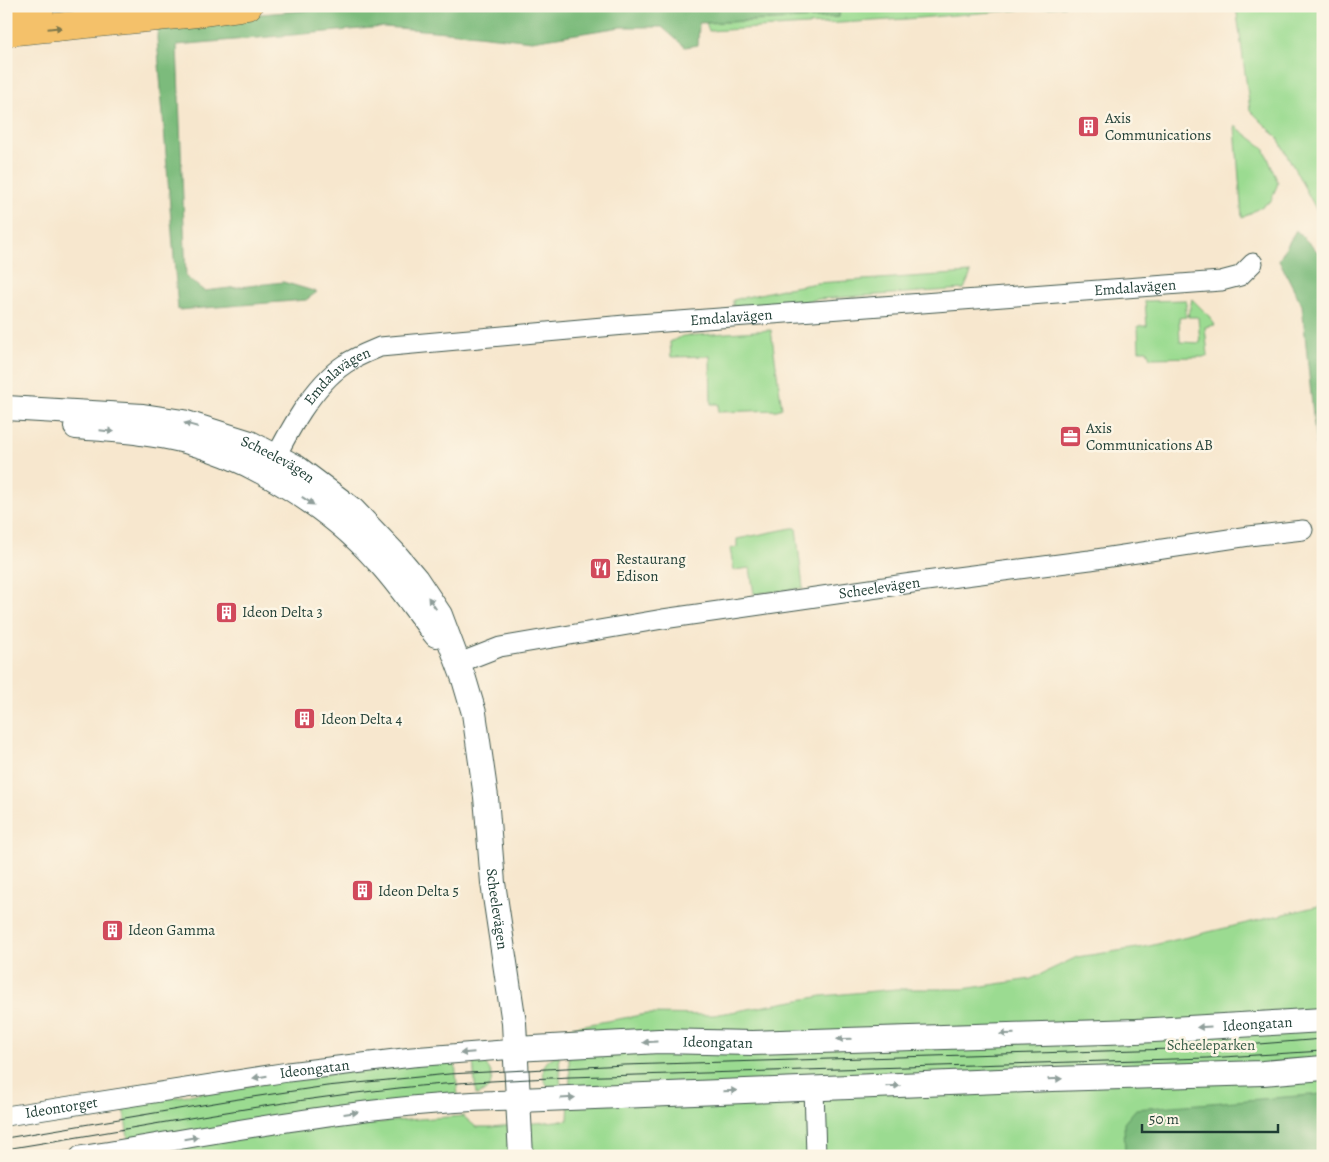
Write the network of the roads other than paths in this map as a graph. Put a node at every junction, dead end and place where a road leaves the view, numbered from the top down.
1 (41, 6) edge
2 (248, 6) edge
3 (6, 9) edge
4 (6, 32) edge
5 (1254, 263) dead end
6 (6, 408) edge
7 (6, 422) edge
8 (271, 466) junction
9 (1303, 530) dead end
10 (459, 663) junction
11 (1323, 1020) edge
12 (516, 1049) junction
13 (1323, 1068) edge
14 (814, 1088) junction
15 (117, 1100) joint
16 (519, 1100) junction
17 (6, 1116) edge
18 (80, 1156) edge
19 (521, 1156) edge
20 (816, 1156) edge

1 - 3 main road
4 -> 2 main road
5 - 8 street, Emdalavägen
8 -> 6 street, Scheelevägen
7 -> 8 street, Scheelevägen
8 - 10 street, Scheelevägen
9 - 10 street, Scheelevägen
10 - 12 street, Scheelevägen
11 -> 12 street, Ideongatan
12 -> 15 street, Ideongatan
12 - 16 street, Scheelevägen
14 -> 13 street
16 -> 14 street
14 - 20 street
15 - 17 street, Ideontorget
18 -> 16 street
16 - 19 street, Scheelevägen

